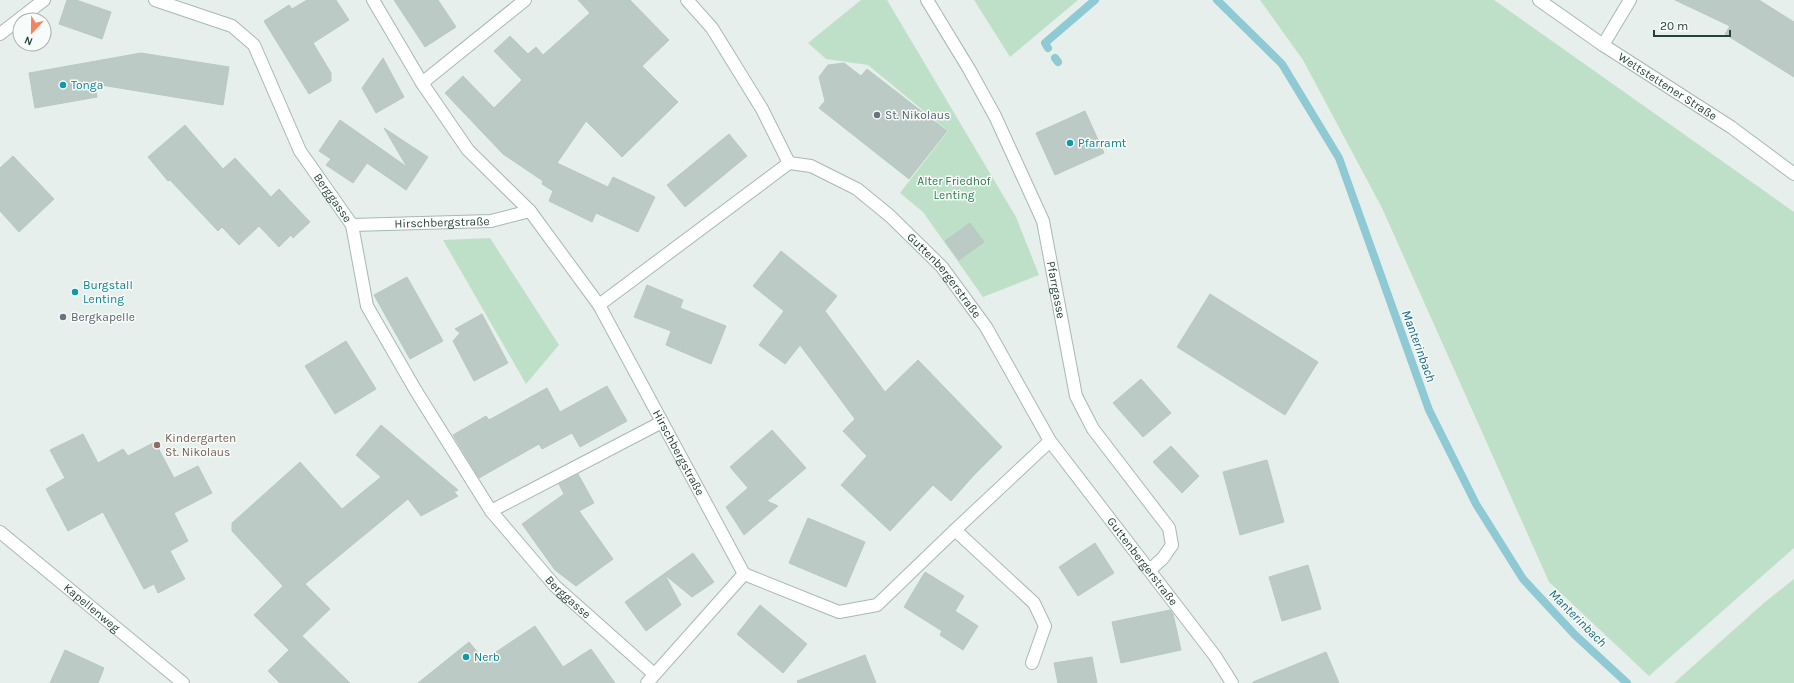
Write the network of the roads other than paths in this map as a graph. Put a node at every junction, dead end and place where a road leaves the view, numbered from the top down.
1 (44, 0) edge
2 (155, 0) edge
3 (373, 0) edge
4 (525, 0) edge
5 (687, 0) edge
6 (927, 0) edge
7 (1539, 0) edge
8 (1630, 0) edge
9 (0, 34) edge
10 (1603, 45) junction
11 (422, 82) junction
12 (789, 163) junction
13 (1794, 174) edge
14 (530, 211) junction
15 (352, 226) junction
16 (599, 305) junction
17 (662, 422) junction
18 (1050, 441) junction
19 (491, 510) junction
20 (954, 530) junction
21 (0, 532) edge
22 (1150, 570) junction
23 (744, 574) junction
24 (1032, 663) dead end
25 (651, 678) edge
26 (183, 683) edge
27 (1232, 683) edge

1 - 9 street
2 - 15 street, Berggasse
3 - 11 street, Hirschbergstraße
4 - 11 street
5 - 12 street
6 - 22 street, Pfarrgasse
7 - 10 street, Wettstettener Straße
8 - 10 street
10 - 13 street, Wettstettener Straße
11 - 14 street, Hirschbergstraße
12 - 16 street
12 - 18 street, Guttenbergerstraße
14 - 15 street, Hirschbergstraße
14 - 16 street, Hirschbergstraße
15 - 19 street, Berggasse
16 - 17 street, Hirschbergstraße
17 - 19 street
17 - 23 street, Hirschbergstraße
18 - 20 street
18 - 22 street, Guttenbergerstraße
19 - 25 street, Berggasse
20 - 23 street
20 - 24 street
21 - 26 street, Kapellenweg
22 - 27 street, Guttenbergerstraße
23 - 25 street

